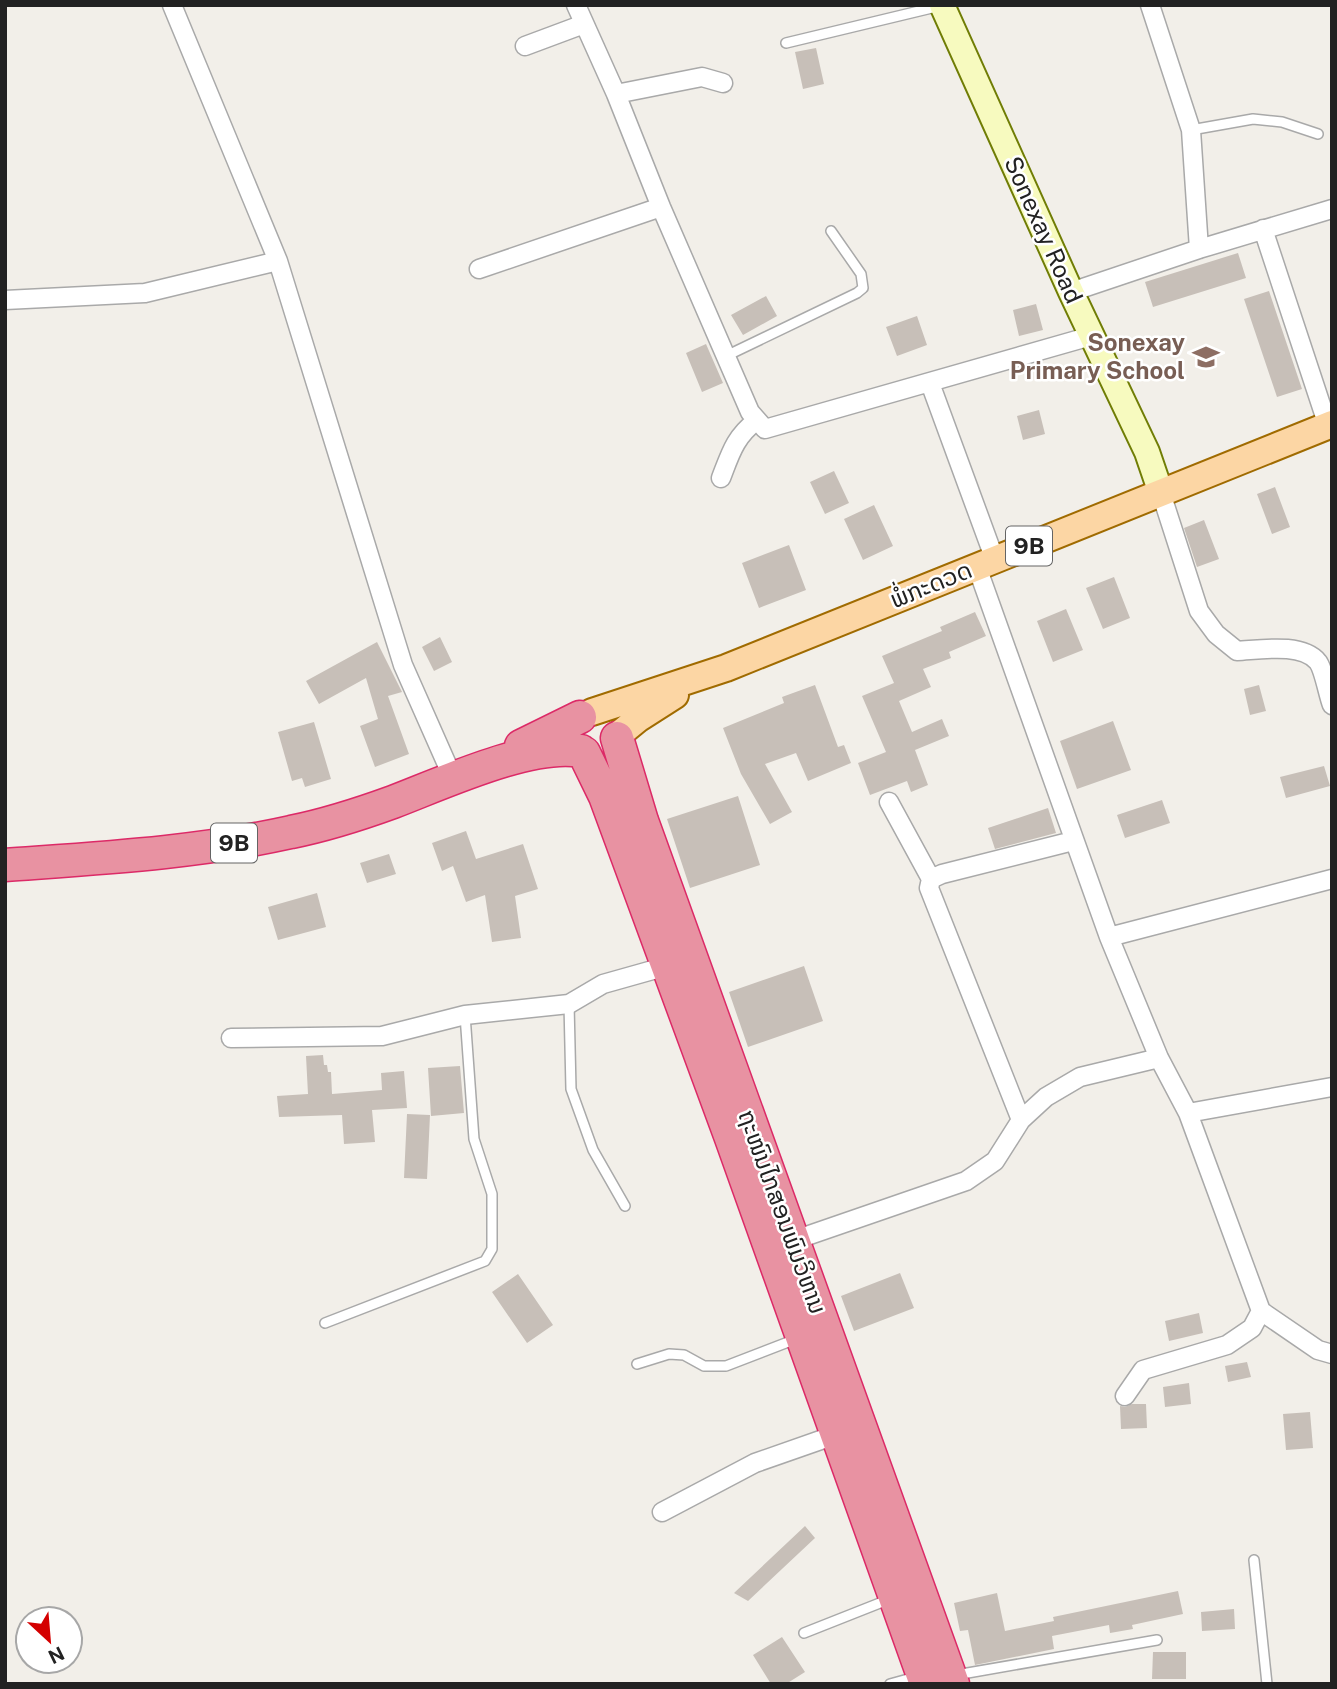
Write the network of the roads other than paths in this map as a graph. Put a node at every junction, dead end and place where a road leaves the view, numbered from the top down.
1 (172, 5) edge
2 (576, 5) edge
3 (942, 5) edge
4 (1150, 5) edge
5 (584, 24) junction
6 (786, 43) dead end
7 (525, 46) dead end
8 (723, 83) dead end
9 (616, 94) junction
10 (1191, 130) junction
11 (1318, 134) dead end
12 (661, 207) junction
13 (1332, 209) edge
14 (1264, 229) junction
15 (831, 231) dead end
16 (1199, 248) junction
17 (278, 261) junction
18 (480, 269) dead end
19 (1070, 292) junction
20 (5, 300) edge
21 (1091, 336) junction
22 (726, 356) junction
23 (930, 383) junction
24 (757, 420) junction
25 (1330, 425) edge
26 (720, 478) dead end
27 (1161, 493) junction
28 (986, 563) junction
29 (726, 668) junction
30 (1332, 705) edge
31 (586, 714) junction
32 (617, 737) junction
33 (583, 752) junction
34 (453, 778) junction
35 (889, 802) dead end
36 (1073, 841) junction
37 (5, 864) edge
38 (931, 879) junction
39 (1332, 879) edge
40 (1109, 937) junction
41 (667, 966) junction
42 (569, 1004) junction
43 (465, 1015) junction
44 (231, 1038) dead end
45 (1159, 1058) junction
46 (1332, 1087) edge
47 (1188, 1113) junction
48 (1021, 1120) junction
49 (742, 1134) junction
50 (625, 1206) dead end
51 (792, 1241) junction
52 (1261, 1311) junction
53 (326, 1322) dead end
54 (801, 1337) junction
55 (1332, 1354) edge
56 (637, 1364) dead end
57 (1125, 1396) dead end
58 (835, 1435) junction
59 (662, 1512) dead end
60 (1254, 1560) dead end
61 (894, 1597) junction
62 (804, 1633) dead end
63 (1157, 1640) dead end
64 (938, 1680) edge
65 (890, 1684) edge
66 (1266, 1684) edge

1 - 17 street
2 - 5 street
3 - 6 lane
3 - 19 street, Sonexay Road
4 - 10 street
5 - 7 street
5 - 9 street
8 - 9 street
9 - 12 street
10 - 11 lane
10 - 16 street
12 - 18 street
12 - 22 street
13 - 14 street
14 - 16 street
14 - 25 street
15 - 22 lane
16 - 19 street
17 - 20 street
17 - 34 street
19 - 21 street, Sonexay Road
21 - 23 street
21 - 27 street, Sonexay Road
22 - 24 street
23 - 24 street
23 - 28 street
24 - 26 street
25 - 27 main road, ພໍ່ກະດວດ / 9B
27 - 28 main road, ພໍ່ກະດວດ / 9B
27 - 30 street
28 - 29 main road, ພໍ່ກະດວດ / 9B
28 - 36 street
29 - 31 main road, 9B
29 - 32 main road, 9B
31 - 32 highway
31 - 33 highway
31 - 34 highway, 9B
32 - 33 highway
32 - 49 highway, ຖະໜົນໄກສອນພົມວິຫານ
33 - 34 highway, 9B
33 - 41 highway, ຖະໜົນໄກສອນພົມວິຫານ
34 - 37 highway, 9B
35 - 38 street
36 - 38 street
36 - 40 street
38 - 48 street
39 - 40 street
40 - 45 street
41 - 42 street
41 - 49 highway, ຖະໜົນໄກສອນພົມວິຫານ
42 - 43 street
42 - 50 lane
43 - 44 street
43 - 53 lane
45 - 47 street
45 - 48 street
46 - 47 street
47 - 52 street
48 - 51 street
49 - 51 highway, ຖະໜົນໄກສອນພົມວິຫານ
49 - 54 highway, ຖະໜົນໄກສອນພົມວິຫານ
51 - 64 highway, ຖະໜົນໄກສອນພົມວິຫານ
52 - 55 street
52 - 57 street
54 - 56 lane
54 - 58 highway, ຖະໜົນໄກສອນພົມວິຫານ
58 - 59 street
58 - 61 highway, ຖະໜົນໄກສອນພົມວິຫານ
60 - 66 lane
61 - 62 lane
61 - 64 highway, ຖະໜົນໄກສອນພົມວິຫານ
63 - 64 lane
64 - 65 lane

